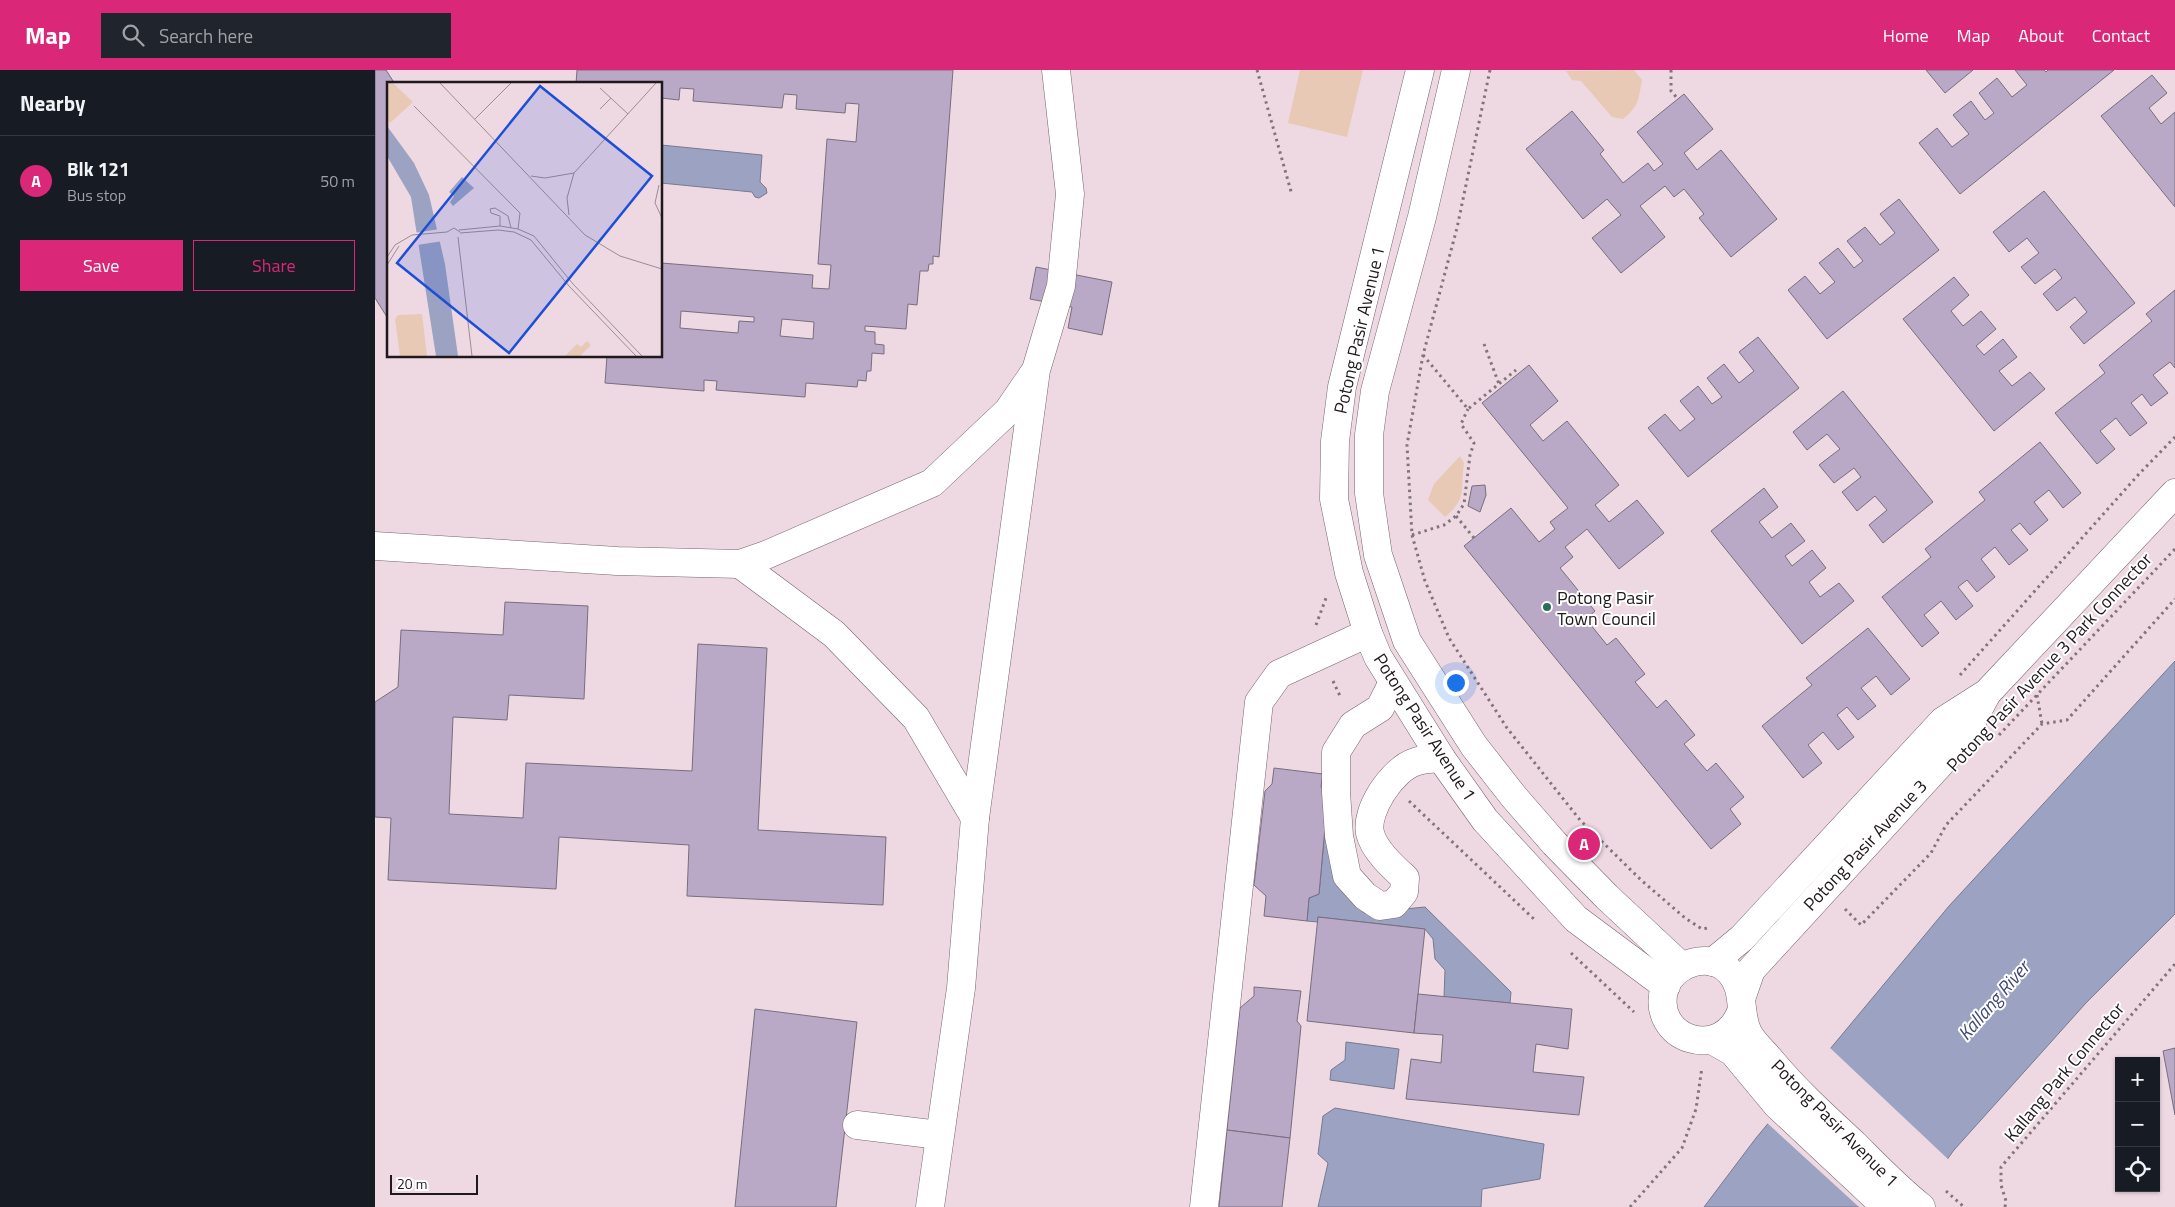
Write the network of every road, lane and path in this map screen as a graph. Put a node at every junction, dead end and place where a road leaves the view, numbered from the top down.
1 (1056, 70) edge
2 (1257, 70) edge
3 (1420, 70) edge
4 (1456, 70) edge
5 (1490, 70) edge
6 (1671, 70) edge
7 (1677, 99) dead end
8 (1292, 195) dead end
9 (1484, 344) dead end
10 (1423, 355) junction
11 (1036, 370) junction
12 (1516, 370) dead end
13 (1499, 384) junction
14 (1468, 409) junction
15 (2175, 437) edge
16 (2175, 493) edge
17 (1456, 516) junction
18 (1412, 535) junction
19 (1474, 538) dead end
20 (375, 546) edge
21 (2175, 548) edge
22 (740, 564) junction
23 (2175, 599) edge
24 (1367, 633) junction
25 (1393, 682) junction
26 (1953, 682) dead end
27 (1987, 693) junction
28 (2037, 695) junction
29 (2043, 724) junction
30 (1997, 738) dead end
31 (1441, 758) junction
32 (975, 818) junction
33 (1842, 907) dead end
34 (1714, 927) dead end
35 (1713, 962) junction
36 (2175, 964) edge
37 (1674, 976) junction
38 (1736, 1026) junction
39 (1703, 1065) dead end
40 (857, 1125) dead end
41 (939, 1135) junction
42 (930, 1207) edge
43 (1204, 1207) edge
44 (1630, 1207) edge
45 (1886, 1207) edge
46 (1921, 1207) edge
47 (2005, 1207) edge

1 - 11 street
2 - 8 path
3 - 24 street, Potong Pasir Avenue 1
4 - 37 street, Potong Pasir Avenue 1
5 - 10 path
6 - 7 path
9 - 13 path
10 - 14 path
10 - 18 path
11 - 22 street
11 - 32 street
12 - 13 path
13 - 14 path
14 - 17 path
15 - 26 path
16 - 27 street, Potong Pasir Avenue 3
17 - 18 path
17 - 19 path
18 - 34 path
20 - 22 street
21 - 28 path, Potong Pasir Avenue 3 Park Connector
22 - 32 street
23 - 29 path
24 - 25 street, Potong Pasir Avenue 1
24 - 43 street
25 - 31 street, Potong Pasir Avenue 1
25 - 31 street
27 - 35 street, Potong Pasir Avenue 3
27 - 38 street, Potong Pasir Avenue 3
28 - 29 path
28 - 30 path, Potong Pasir Avenue 3 Park Connector
29 - 33 path
31 - 37 street, Potong Pasir Avenue 1
32 - 41 street
35 - 37 street
35 - 38 street, Potong Pasir Avenue 1
36 - 47 path, Kallang Park Connector
37 - 38 street
38 - 45 street, Potong Pasir Avenue 1
38 - 46 street, Potong Pasir Avenue 1
39 - 44 path
40 - 41 street
41 - 42 street

